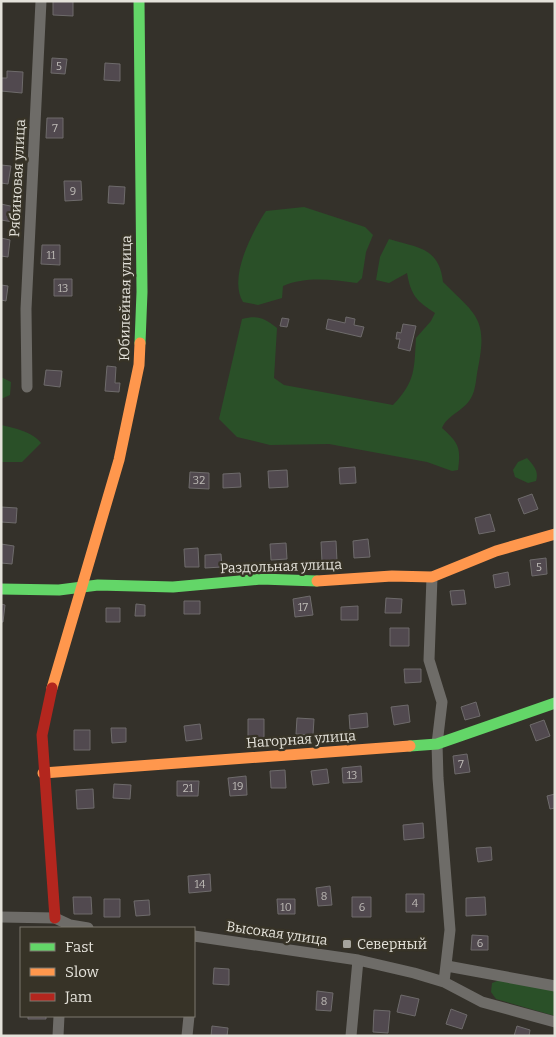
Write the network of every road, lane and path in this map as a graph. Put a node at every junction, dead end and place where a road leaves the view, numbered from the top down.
1 (41, 1) edge
2 (139, 1) edge
3 (27, 387) dead end
4 (555, 534) edge
5 (432, 577) junction
6 (82, 587) junction
7 (1, 589) edge
8 (555, 703) edge
9 (437, 744) junction
10 (43, 773) junction
11 (1, 917) edge
12 (58, 922) edge
13 (83, 927) edge
14 (195, 936) edge
15 (358, 960) junction
16 (447, 966) junction
17 (444, 982) junction
18 (555, 986) edge
19 (59, 1017) edge
20 (189, 1017) edge
21 (555, 1022) edge
22 (58, 1036) edge
23 (187, 1036) edge
24 (351, 1036) edge

1 - 3 street, Рябиновая улица
2 - 6 street, Юбилейная улица
4 - 5 street, Раздольная улица
5 - 6 street, Раздольная улица
5 - 9 street
6 - 7 street, Раздольная улица
6 - 10 street, Юбилейная улица
8 - 9 street, Нагорная улица
9 - 10 street, Нагорная улица
9 - 16 street
10 - 12 street, Юбилейная улица
11 - 12 street
12 - 13 street
14 - 15 street, Высокая улица
15 - 17 street, Высокая улица
15 - 24 street
16 - 17 street
16 - 18 street
17 - 21 street, Высокая улица
19 - 22 street
20 - 23 street

